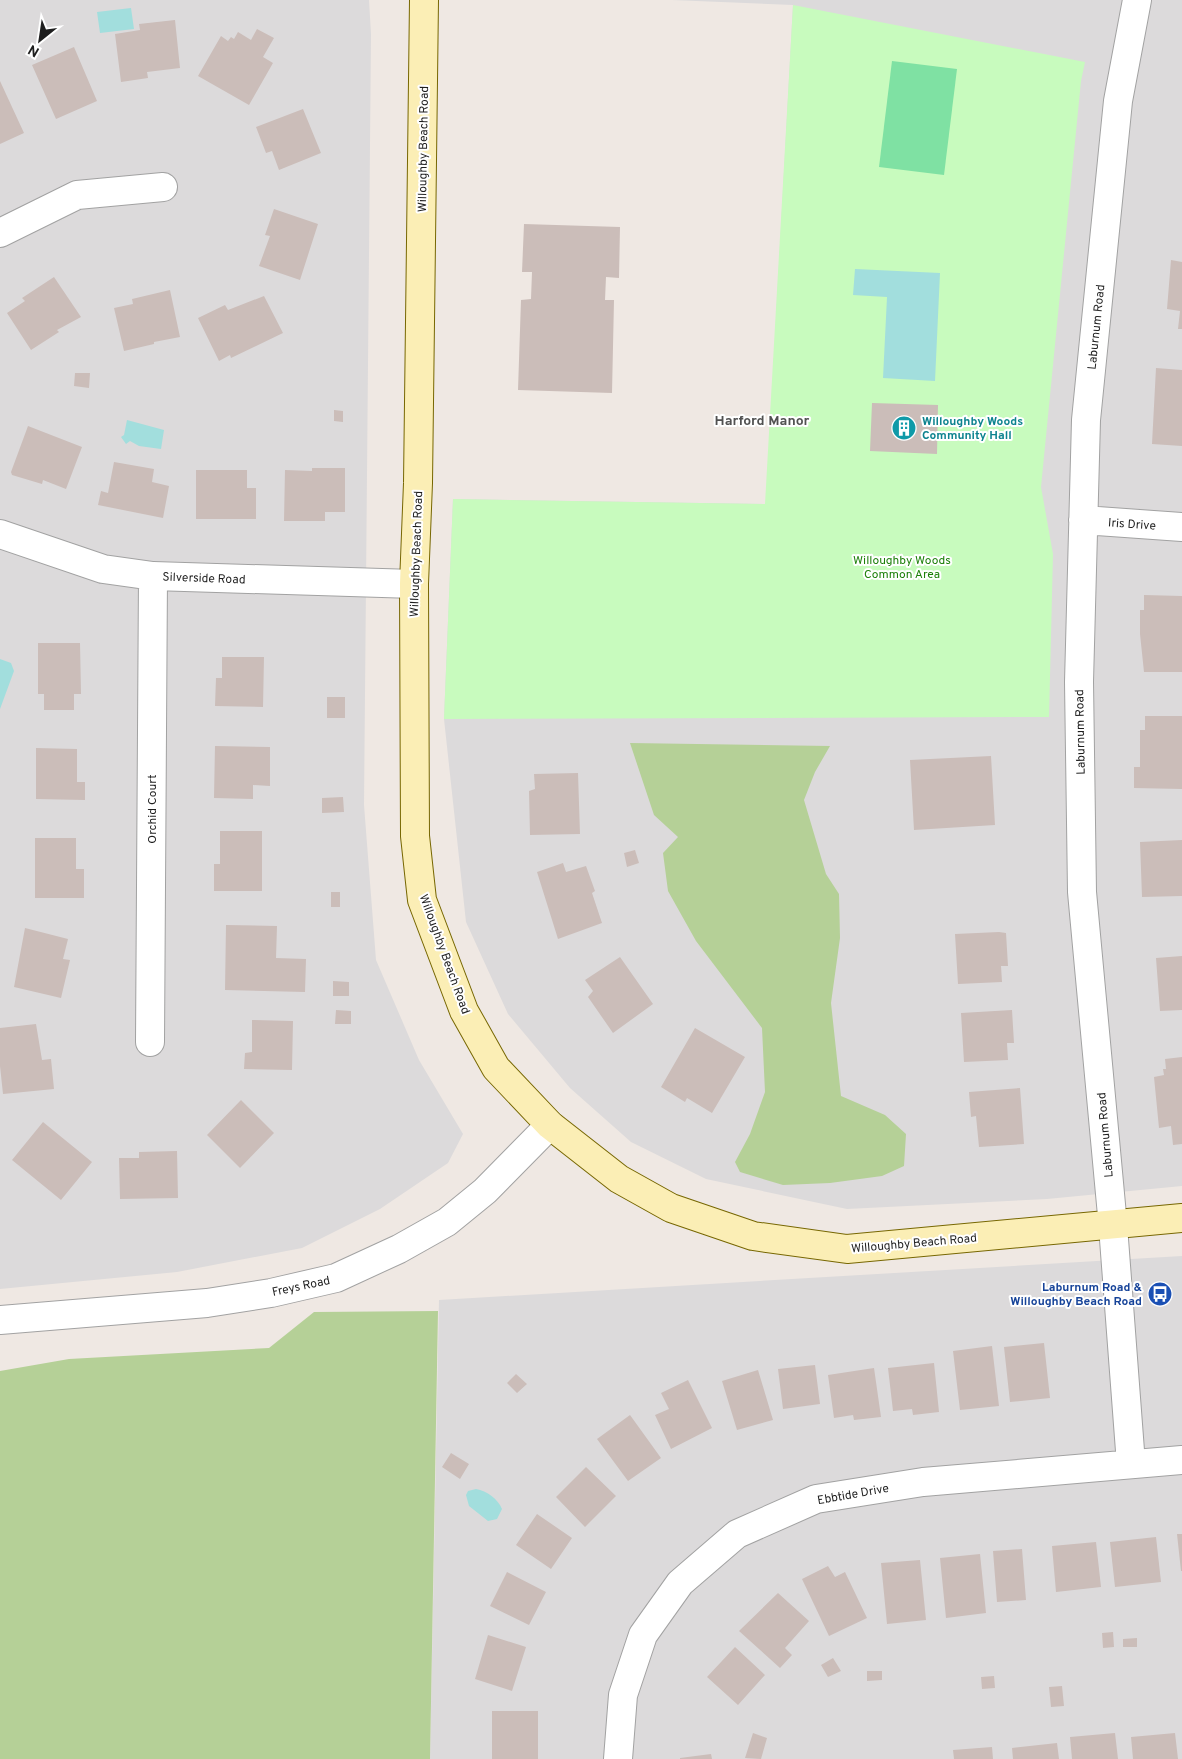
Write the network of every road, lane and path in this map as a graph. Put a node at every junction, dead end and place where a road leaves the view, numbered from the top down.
1 (424, 0) edge
2 (1137, 0) edge
3 (163, 187) dead end
4 (0, 233) edge
5 (1083, 520) junction
6 (1182, 527) edge
7 (0, 534) edge
8 (152, 576) junction
9 (414, 584) junction
10 (150, 1042) dead end
11 (550, 1124) junction
12 (1182, 1218) edge
13 (1113, 1226) junction
14 (0, 1320) edge
15 (1182, 1460) edge
16 (1131, 1464) junction
17 (618, 1759) edge

1 - 9 street, Willoughby Beach Road
2 - 5 street, Laburnum Road
3 - 4 street
5 - 6 street, Iris Drive
5 - 13 street, Laburnum Road
7 - 8 street, Silverside Road
8 - 9 street, Silverside Road
8 - 10 street, Orchid Court
9 - 11 street, Willoughby Beach Road
11 - 13 street, Willoughby Beach Road
11 - 14 street, Freys Road
12 - 13 street, Willoughby Beach Road
13 - 16 street, Laburnum Road
15 - 16 street, Ebbtide Drive
16 - 17 street, Ebbtide Drive

